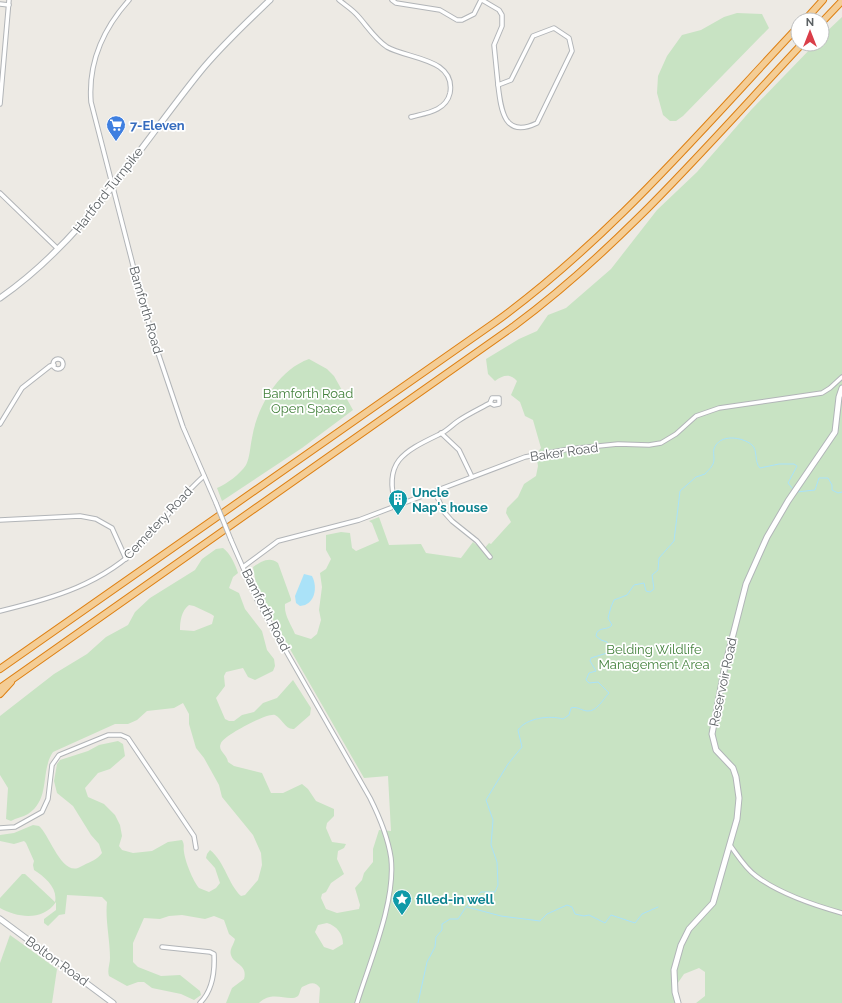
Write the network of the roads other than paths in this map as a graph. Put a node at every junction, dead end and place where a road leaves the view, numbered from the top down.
1 (10, 0) edge
2 (129, 0) edge
3 (270, 0) edge
4 (339, 0) edge
5 (392, 0) edge
6 (482, 0) edge
7 (823, 0) edge
8 (842, 1) edge
9 (0, 4) edge
10 (9, 5) junction
11 (812, 12) edge
12 (830, 14) edge
13 (790, 35) edge
14 (794, 52) edge
15 (498, 85) junction
16 (0, 104) edge
17 (411, 117) dead end
18 (113, 185) junction
19 (0, 193) edge
20 (58, 249) junction
21 (0, 298) edge
22 (54, 365) dead end
23 (842, 377) edge
24 (842, 388) edge
25 (490, 403) dead end
26 (0, 424) edge
27 (441, 434) junction
28 (204, 476) junction
29 (472, 477) junction
30 (435, 492) junction
31 (396, 506) junction
32 (0, 520) edge
33 (490, 557) dead end
34 (126, 560) junction
35 (243, 567) junction
36 (0, 611) edge
37 (0, 669) edge
38 (13, 678) junction
39 (0, 688) edge
40 (0, 694) edge
41 (0, 828) edge
42 (730, 845) junction
43 (196, 848) dead end
44 (842, 913) edge
45 (0, 920) edge
46 (162, 947) dead end
47 (113, 1003) edge
48 (200, 1003) edge
49 (357, 1003) edge
50 (678, 1003) edge

1 - 10 street
2 - 18 street, Bamforth Road
3 - 18 street, Hartford Turnpike
4 - 17 street
5 - 6 street
6 - 15 street
7 - 11 highway
8 - 12 highway
9 - 10 street
10 - 16 street
13 - 37 highway
14 - 38 highway
15 - 15 street
18 - 20 street, Hartford Turnpike
18 - 28 street, Bamforth Road
19 - 20 street
20 - 21 street, Hartford Turnpike
22 - 26 street
23 - 29 street, Baker Road
24 - 42 street, Reservoir Road
25 - 27 street
27 - 29 street
27 - 31 street
28 - 34 street, Cemetery Road
28 - 35 street, Bamforth Road, bridge
29 - 30 street, Baker Road
30 - 31 street, Baker Road
30 - 33 street
31 - 35 street, Baker Road
32 - 34 street
34 - 36 street, Cemetery Road
35 - 49 street, Bamforth Road
38 - 39 highway
38 - 40 highway
41 - 43 street
42 - 44 street
42 - 50 street, Reservoir Road
45 - 47 street, Bolton Road
46 - 48 street

